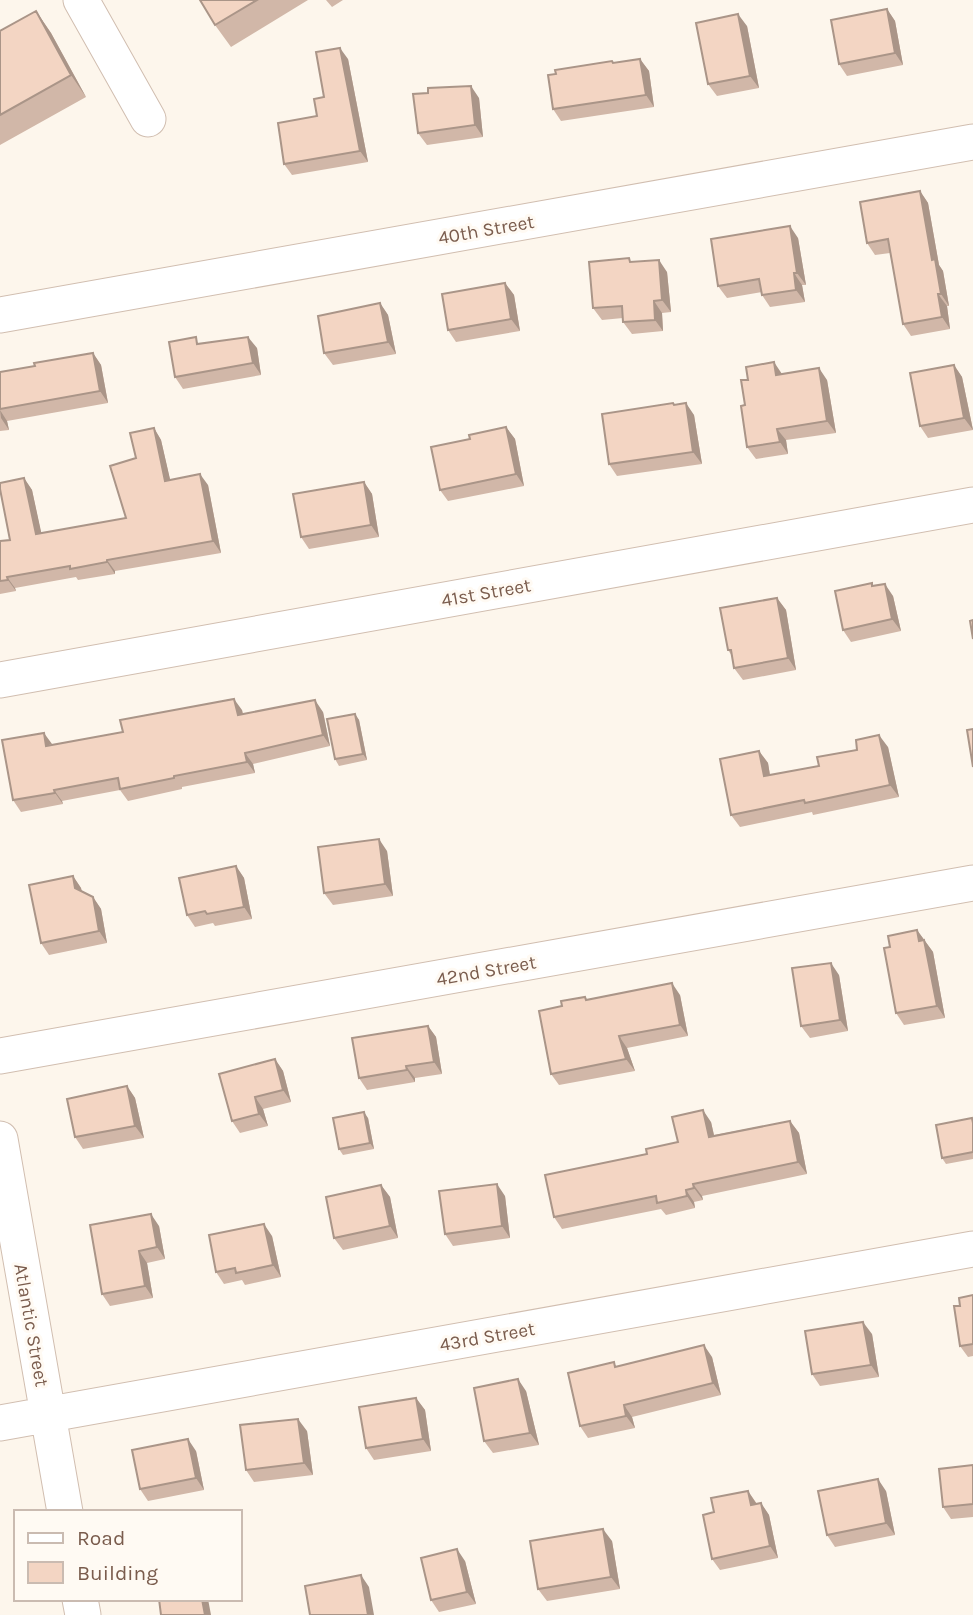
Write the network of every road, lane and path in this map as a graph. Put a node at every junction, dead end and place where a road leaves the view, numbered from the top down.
1 (81, 0) edge
2 (148, 119) dead end
3 (973, 142) edge
4 (0, 315) edge
5 (973, 505) edge
6 (0, 680) edge
7 (973, 883) edge
8 (0, 1056) edge
9 (0, 1139) edge
10 (973, 1249) edge
11 (48, 1415) junction
12 (0, 1423) edge
13 (65, 1510) edge

1 - 2 street
3 - 4 street, 40th Street
5 - 6 street, 41st Street
7 - 8 street, 42nd Street
9 - 11 street, Atlantic Street
10 - 11 street, 43rd Street
11 - 12 street, 43rd Street
11 - 13 street, Atlantic Street

